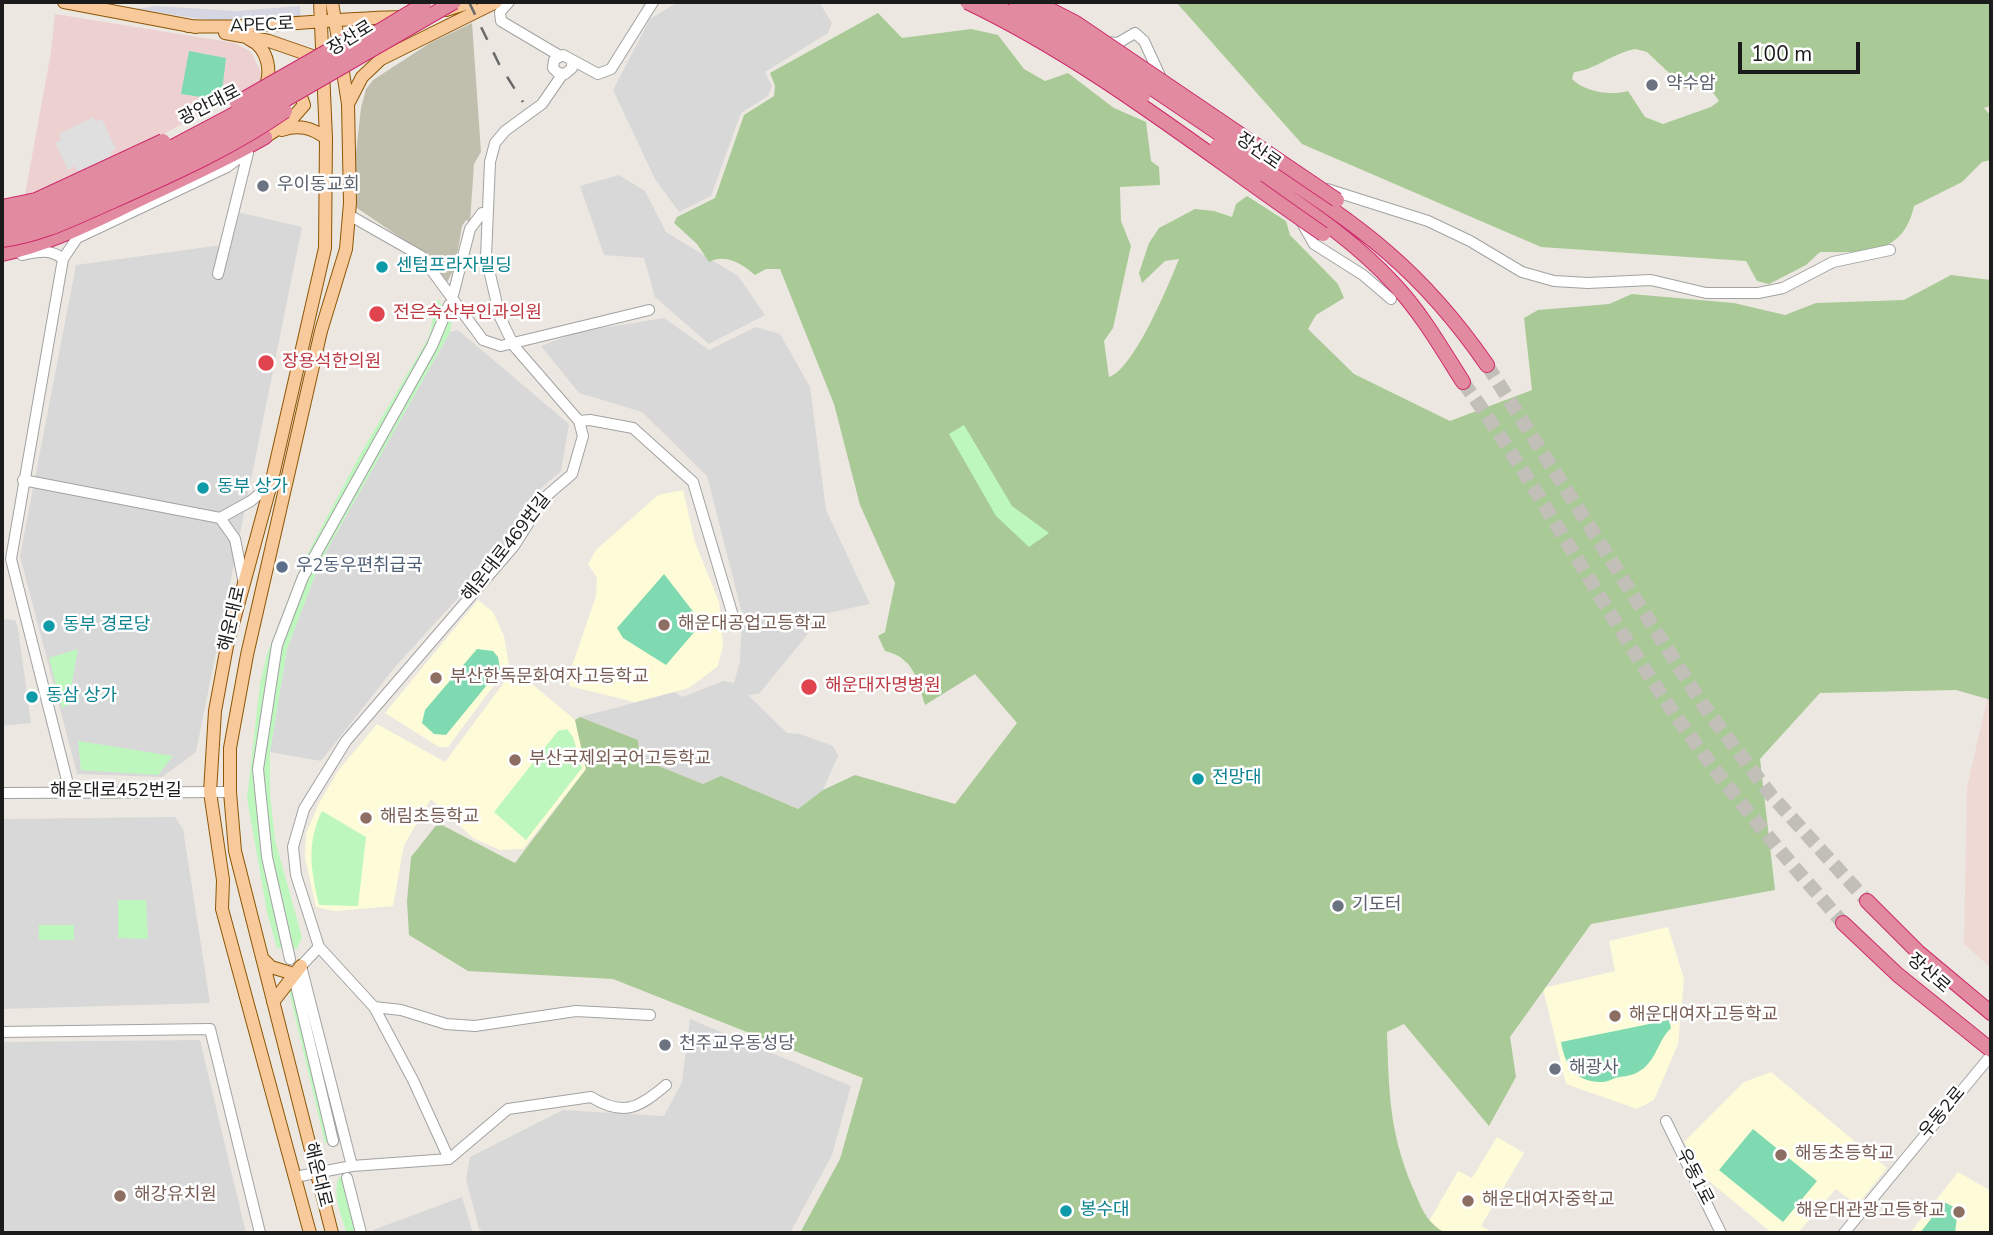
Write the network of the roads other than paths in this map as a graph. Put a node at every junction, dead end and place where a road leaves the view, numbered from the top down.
1 (64, 2) edge
2 (320, 2) edge
3 (332, 2) edge
4 (454, 2) edge
5 (471, 2) edge
6 (496, 2) edge
7 (509, 2) edge
8 (653, 2) edge
9 (967, 2) edge
10 (975, 2) edge
11 (989, 2) edge
12 (1016, 2) edge
13 (1026, 2) edge
14 (1035, 2) edge
15 (426, 3) edge
16 (460, 19) junction
17 (342, 20) junction
18 (320, 23) junction
19 (188, 26) junction
20 (238, 36) junction
21 (560, 56) junction
22 (322, 60) junction
23 (572, 62) junction
24 (558, 71) junction
25 (305, 90) junction
26 (263, 92) junction
27 (348, 104) junction
28 (221, 116) junction
29 (1206, 120) junction
30 (1195, 136) junction
31 (265, 137) junction
32 (326, 138) junction
33 (171, 144) junction
34 (249, 150) junction
35 (159, 162) junction
36 (2, 206) edge
37 (482, 213) dead end
38 (349, 215) junction
39 (2, 218) edge
40 (2, 229) edge
41 (76, 238) junction
42 (2, 240) edge
43 (1890, 250) dead end
44 (42, 251) junction
45 (1362, 252) junction
46 (2, 254) edge
47 (63, 259) junction
48 (2, 260) edge
49 (1413, 272) junction
50 (218, 274) dead end
51 (1391, 299) dead end
52 (649, 310) dead end
53 (514, 346) junction
54 (1487, 365) tunnel mouth
55 (1463, 382) tunnel mouth
56 (579, 421) junction
57 (23, 480) junction
58 (271, 484) junction
59 (220, 518) junction
60 (6, 559) edge
61 (243, 579) junction
62 (733, 616) dead end
63 (70, 792) junction
64 (210, 792) junction
65 (230, 792) junction
66 (2, 793) edge
67 (1867, 901) tunnel mouth
68 (1843, 923) tunnel mouth
69 (319, 947) junction
70 (261, 958) junction
71 (295, 970) junction
72 (273, 1002) junction
73 (374, 1007) junction
74 (1991, 1013) edge
75 (650, 1015) dead end
76 (2, 1032) edge
77 (1990, 1054) edge
78 (666, 1085) dead end
79 (1666, 1121) dead end
80 (333, 1141) dead end
81 (449, 1159) junction
82 (352, 1166) junction
83 (317, 1173) junction
84 (295, 1177) junction
85 (346, 1178) dead end
86 (260, 1233) edge
87 (310, 1233) edge
88 (332, 1233) edge
89 (361, 1233) edge
90 (1721, 1233) edge
91 (1844, 1233) edge

1 - 19 main road, APEC로
2 - 18 main road, 해운대로
3 - 17 main road, 해운대로
4 - 25 highway, 장산로, bridge
5 - 17 main road
6 - 16 main road
7 - 21 street
8 - 23 street
9 - 45 highway, bridge
10 - 30 street
11 - 45 highway, 장산로, bridge
12 - 49 highway, 장산로, bridge
13 - 29 street
14 - 49 highway, bridge
15 - 36 highway, bridge
15 - 39 highway, 광안대로, bridge
16 - 17 main road
16 - 27 main road
17 - 18 main road, APEC로
17 - 27 main road, 해운대로
18 - 19 main road, APEC로
18 - 22 main road, 해운대로
19 - 20 main road, APEC로
20 - 22 main road, APEC로
20 - 26 main road
21 - 23 street
21 - 24 street
22 - 26 main road
22 - 32 main road, 해운대로
23 - 24 street
24 - 53 street
25 - 40 highway, 광안대로, bridge
25 - 42 highway, bridge
26 - 28 main road
26 - 31 main road
27 - 38 main road, 해운대로
28 - 33 main road
28 - 35 main road
29 - 30 street
29 - 43 street
30 - 51 street
31 - 32 main road
31 - 34 street
31 - 46 highway
32 - 58 main road, 해운대로
33 - 35 main road
33 - 39 highway, bridge
34 - 41 street
34 - 50 street
35 - 39 main road
37 - 71 street
38 - 53 street
38 - 65 main road, 해운대로
41 - 44 street
41 - 47 street
44 - 47 street
44 - 48 street
45 - 55 highway, 장산로
47 - 57 street
49 - 54 highway, 장산로
52 - 53 street
53 - 56 street
56 - 62 street
56 - 69 street, 해운대로469번길
57 - 59 street
57 - 60 street
58 - 59 street
58 - 61 main road, 해운대로
59 - 61 street
60 - 63 street
61 - 64 main road, 해운대로
63 - 64 street, 해운대로452번길
63 - 66 street, 해운대로452번길
64 - 65 street, 해운대로452번길
64 - 84 main road, 해운대로
65 - 70 main road, 해운대로
67 - 74 highway, 장산로
68 - 77 highway, 장산로
69 - 71 street
69 - 73 street
70 - 71 main road
70 - 72 main road, 해운대로
71 - 72 main road
71 - 80 street
71 - 82 street
72 - 83 main road, 해운대로
73 - 75 street
73 - 81 street
76 - 86 street
77 - 91 street, 우동2로
78 - 81 street
79 - 90 street, 우동1로
81 - 82 street
82 - 83 street
83 - 84 street
83 - 88 main road, 해운대로
84 - 87 main road, 해운대로
85 - 89 street

